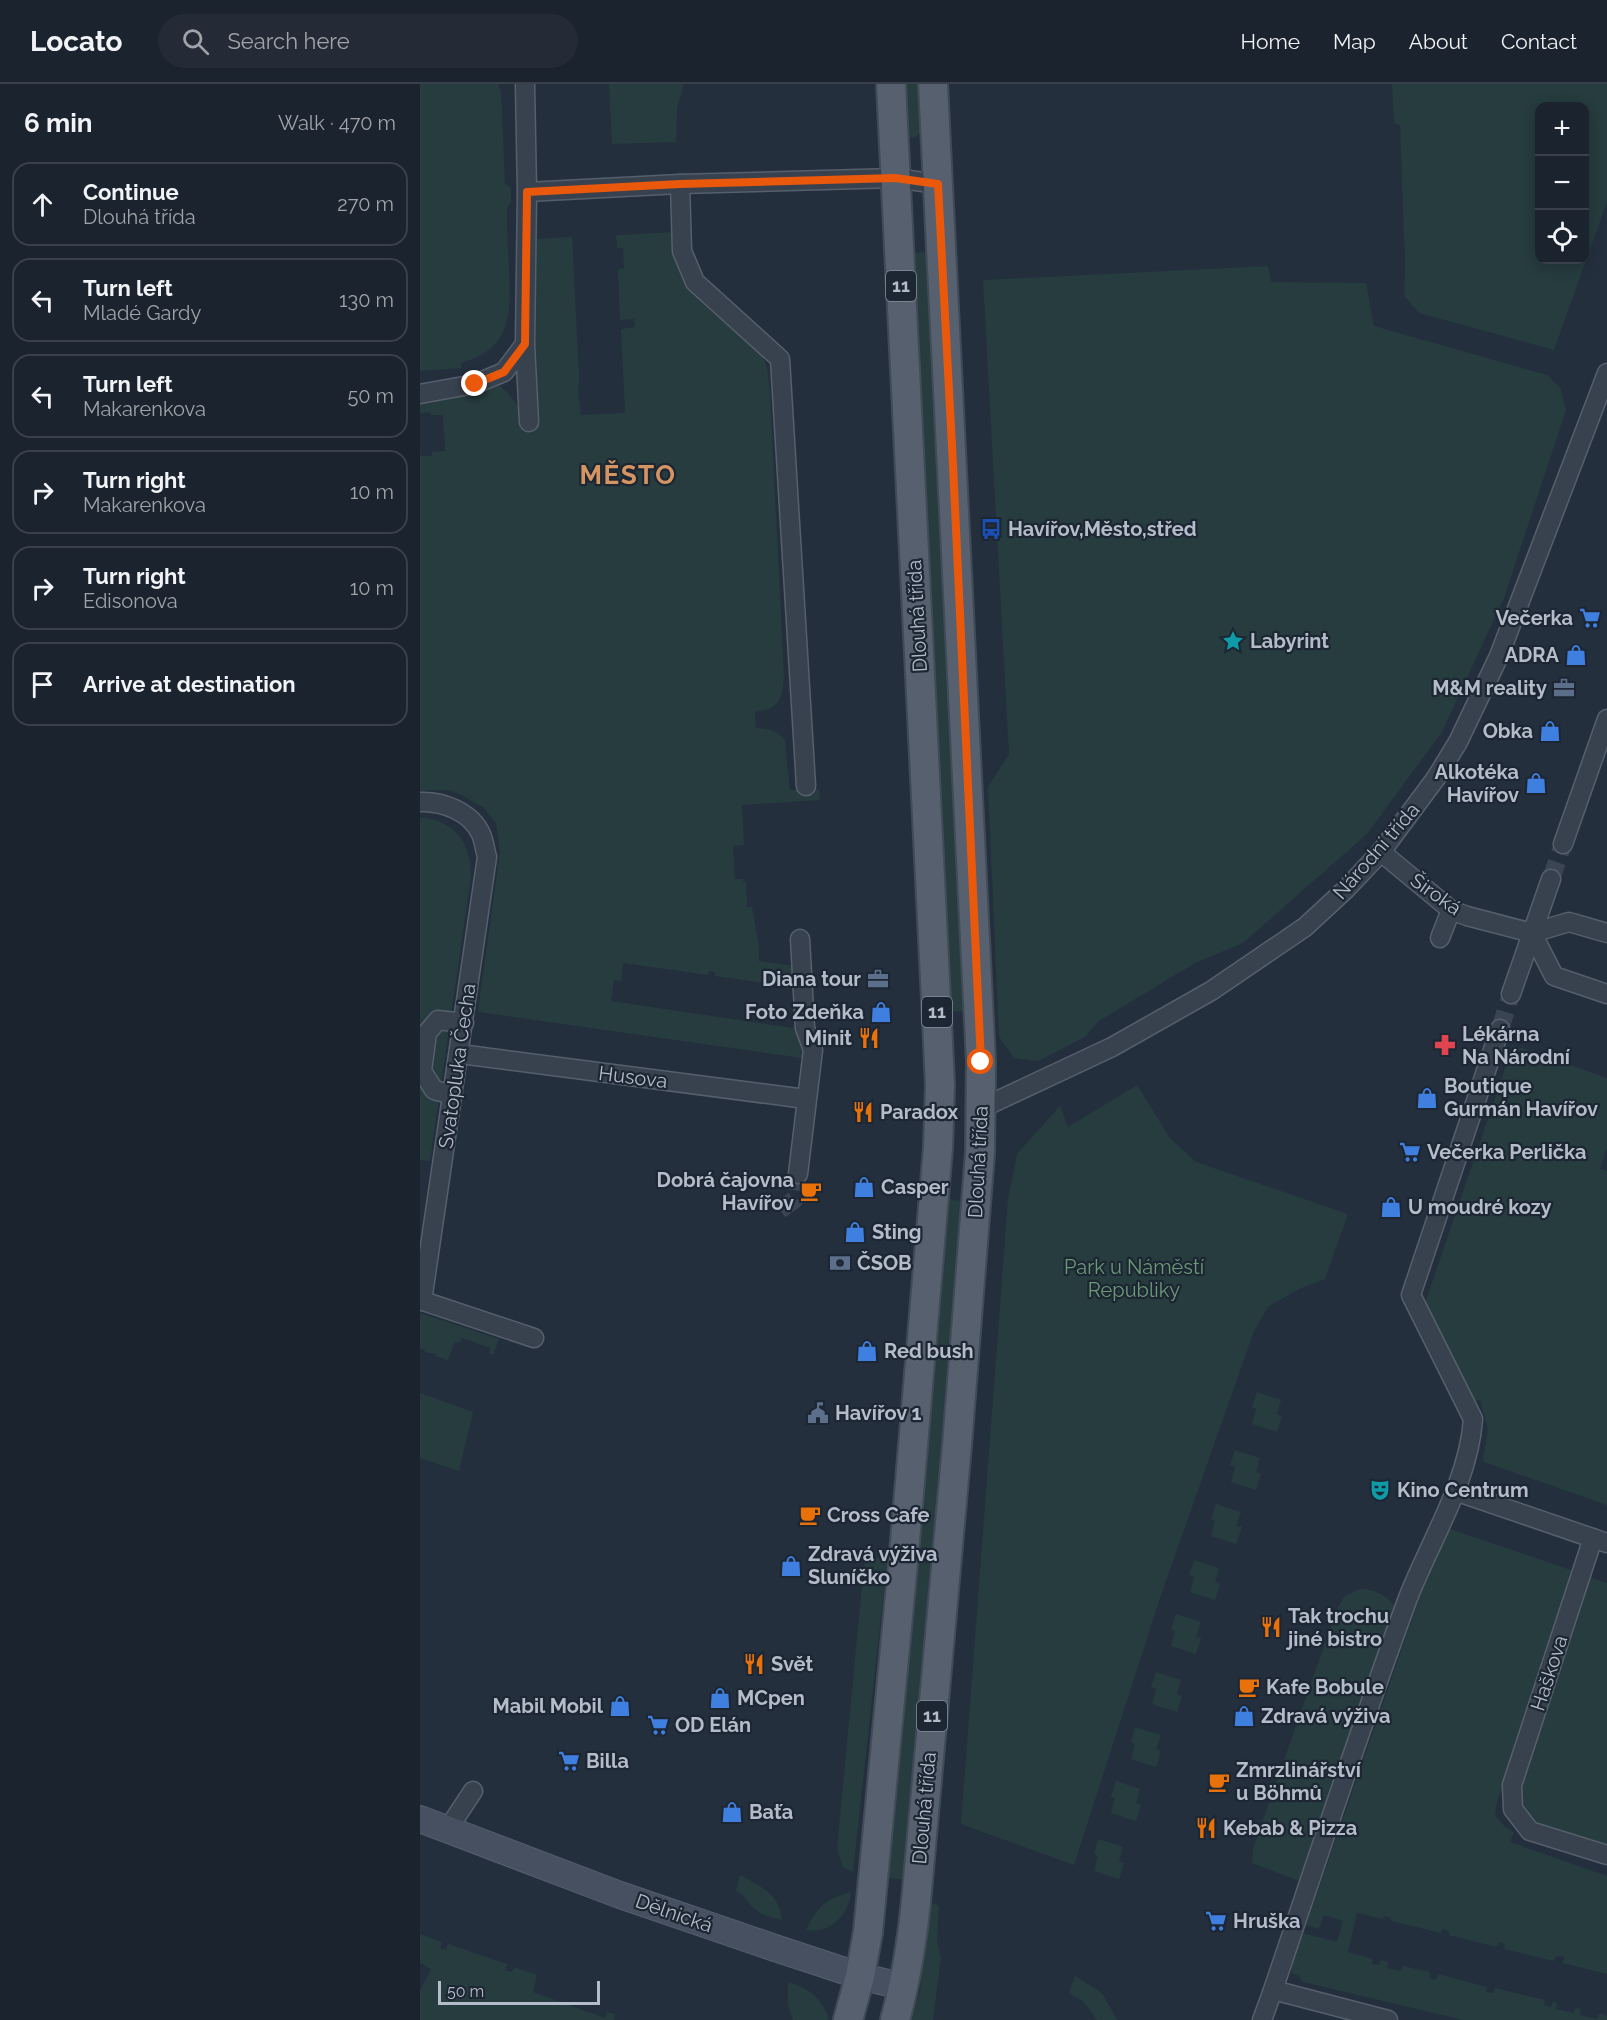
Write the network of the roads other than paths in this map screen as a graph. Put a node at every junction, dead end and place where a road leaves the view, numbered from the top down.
1 (525, 84) edge
2 (891, 84) edge
3 (933, 84) edge
4 (895, 178) junction
5 (680, 184) junction
6 (938, 184) junction
7 (527, 192) junction
8 (525, 344) junction
9 (1606, 381) edge
10 (420, 394) edge
11 (529, 422) dead end
12 (1607, 719) edge
13 (806, 786) dead end
14 (420, 802) edge
15 (1563, 844) tunnel mouth
16 (1381, 852) junction
17 (1551, 879) tunnel mouth
18 (1451, 910) junction
19 (1532, 933) junction
20 (1607, 933) edge
21 (1440, 938) dead end
22 (800, 939) dead end
23 (1511, 994) tunnel mouth
24 (1607, 994) edge
25 (464, 1023) junction
26 (1500, 1029) tunnel mouth
27 (460, 1054) junction
28 (453, 1095) junction
29 (806, 1099) junction
30 (982, 1108) junction
31 (938, 1148) junction
32 (798, 1174) tunnel mouth
33 (421, 1300) edge
34 (534, 1338) dead end
35 (1455, 1491) junction
36 (1600, 1541) edge
37 (473, 1791) dead end
38 (420, 1819) edge
39 (448, 1829) junction
40 (1607, 1855) edge
41 (860, 1976) junction
42 (904, 1987) junction
43 (1273, 1990) junction
44 (848, 2020) edge
45 (895, 2020) edge
46 (1262, 2020) edge
47 (1388, 2020) edge

1 - 7 street
2 - 4 main road, Dlouhá třída / 11
3 - 6 main road, Dlouhá třída / 11
4 - 5 street
4 - 6 street
4 - 31 main road, Dlouhá třída / 11
5 - 7 street
5 - 13 street
6 - 30 main road, Dlouhá třída / 11
7 - 8 street
8 - 10 street
8 - 11 street
9 - 16 street, Národní třída
12 - 15 street
14 - 25 street, Svatopluka Čecha
16 - 18 street, Široká
16 - 30 street, Národní třída
17 - 19 street
18 - 19 street, Široká
18 - 21 street
19 - 20 street
19 - 23 street
19 - 24 street
22 - 29 street
25 - 27 street, Svatopluka Čecha
25 - 28 street
26 - 35 street
27 - 28 street, Svatopluka Čecha
27 - 29 street, Husova
28 - 33 street, Svatopluka Čecha
29 - 32 street
30 - 31 main road, Národní třída
30 - 42 main road, Dlouhá třída / 11
31 - 41 main road, 11
33 - 34 street
35 - 36 street
35 - 43 street
36 - 40 street, Haškova
37 - 39 street
38 - 39 street, Dělnická
39 - 41 street, Dělnická
41 - 42 street, Dělnická
41 - 44 main road, 11
42 - 45 main road, 11
43 - 46 street
43 - 47 street

